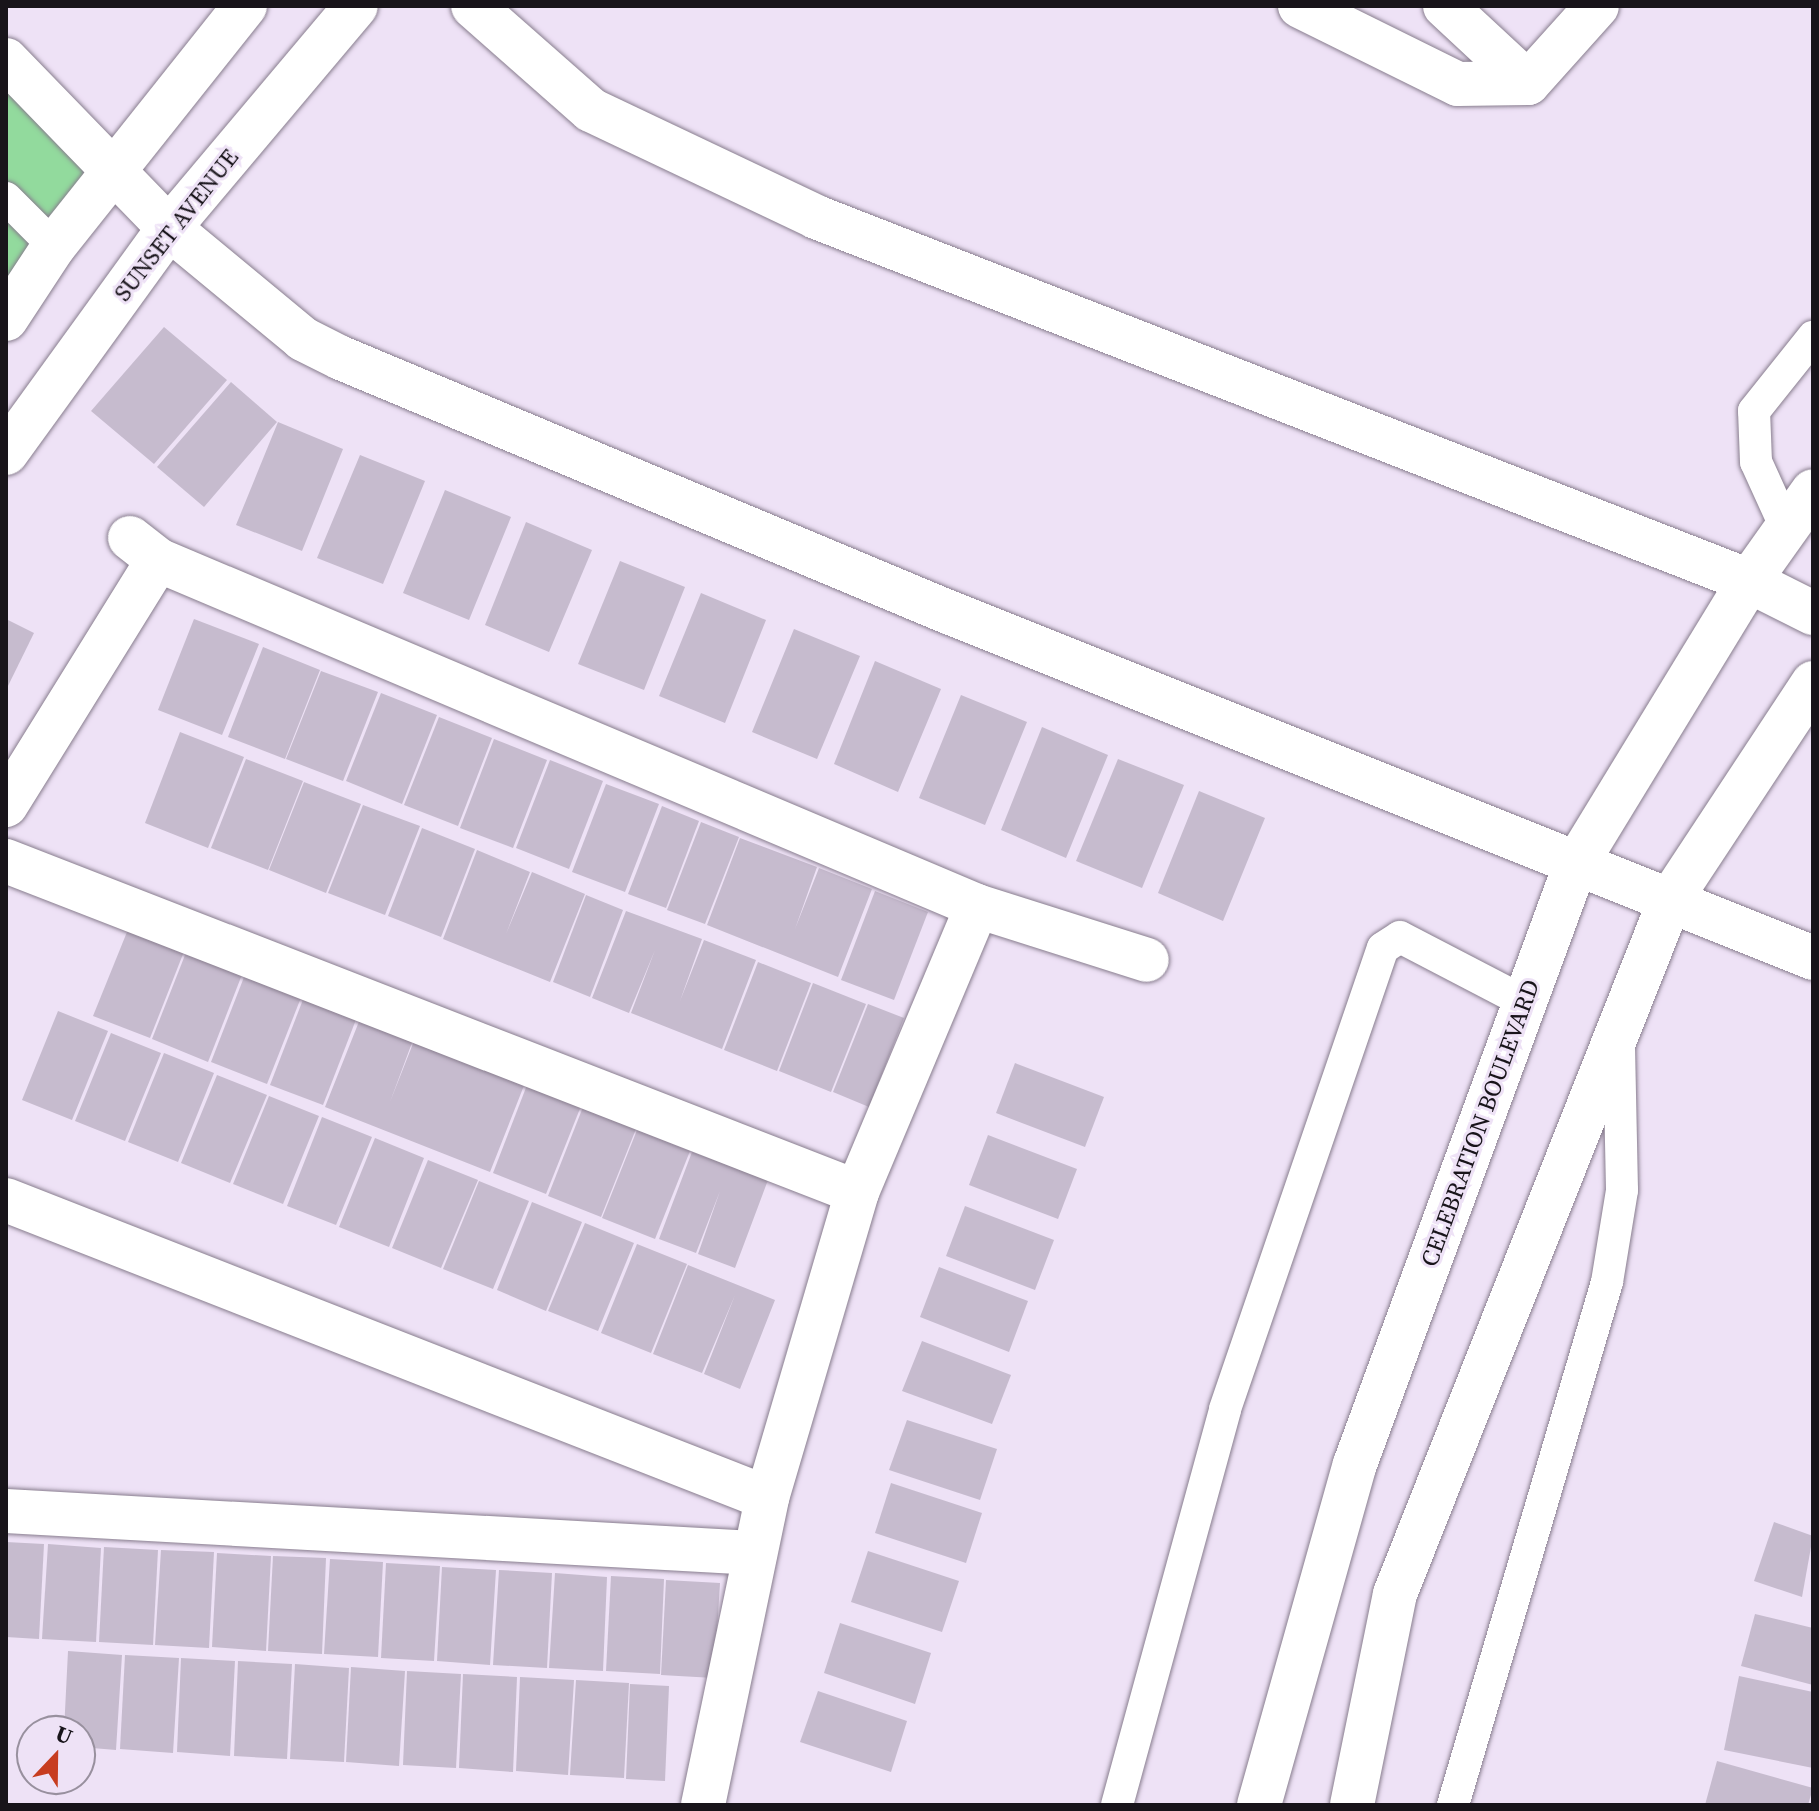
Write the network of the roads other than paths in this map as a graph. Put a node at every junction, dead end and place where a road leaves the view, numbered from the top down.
1 (245, 6) edge
2 (356, 6) edge
3 (473, 6) edge
4 (1300, 6) edge
5 (1445, 6) edge
6 (1597, 6) edge
7 (6, 60) edge
8 (1528, 83) junction
9 (111, 172) junction
10 (6, 198) edge
11 (169, 228) junction
12 (54, 246) junction
13 (6, 319) edge
14 (1813, 337) edge
15 (6, 453) edge
16 (1813, 491) edge
17 (1786, 528) junction
18 (1749, 581) junction
19 (1813, 613) edge
20 (1813, 683) edge
21 (6, 805) edge
22 (6, 861) edge
23 (1575, 866) junction
24 (1670, 900) junction
25 (977, 906) junction
26 (1813, 958) edge
27 (1147, 960) dead end
28 (1525, 1002) junction
29 (1618, 1028) junction
30 (857, 1192) junction
31 (6, 1200) edge
32 (767, 1498) junction
33 (6, 1511) edge
34 (755, 1553) junction
35 (703, 1805) edge
36 (1117, 1805) edge
37 (1259, 1805) edge
38 (1352, 1805) edge
39 (1453, 1805) edge

1 - 9 street
2 - 11 street, SUNSET AVENUE
3 - 18 street
4 - 8 street
5 - 8 street
6 - 8 street
7 - 9 street
9 - 11 street
9 - 12 street
10 - 12 lane
11 - 15 street, SUNSET AVENUE
11 - 23 street
12 - 13 street
14 - 17 lane
16 - 17 street, CELEBRATION BOULEVARD
17 - 18 street, CELEBRATION BOULEVARD
18 - 19 street
18 - 23 street, CELEBRATION BOULEVARD
20 - 24 street
21 - 25 street
22 - 30 street
23 - 24 street
23 - 28 street, CELEBRATION BOULEVARD
24 - 26 street
24 - 29 street
25 - 27 street
25 - 30 street
28 - 36 lane
28 - 37 street, CELEBRATION BOULEVARD
29 - 38 street
29 - 39 lane
30 - 32 street
31 - 32 street
32 - 34 street
33 - 34 street
34 - 35 street

